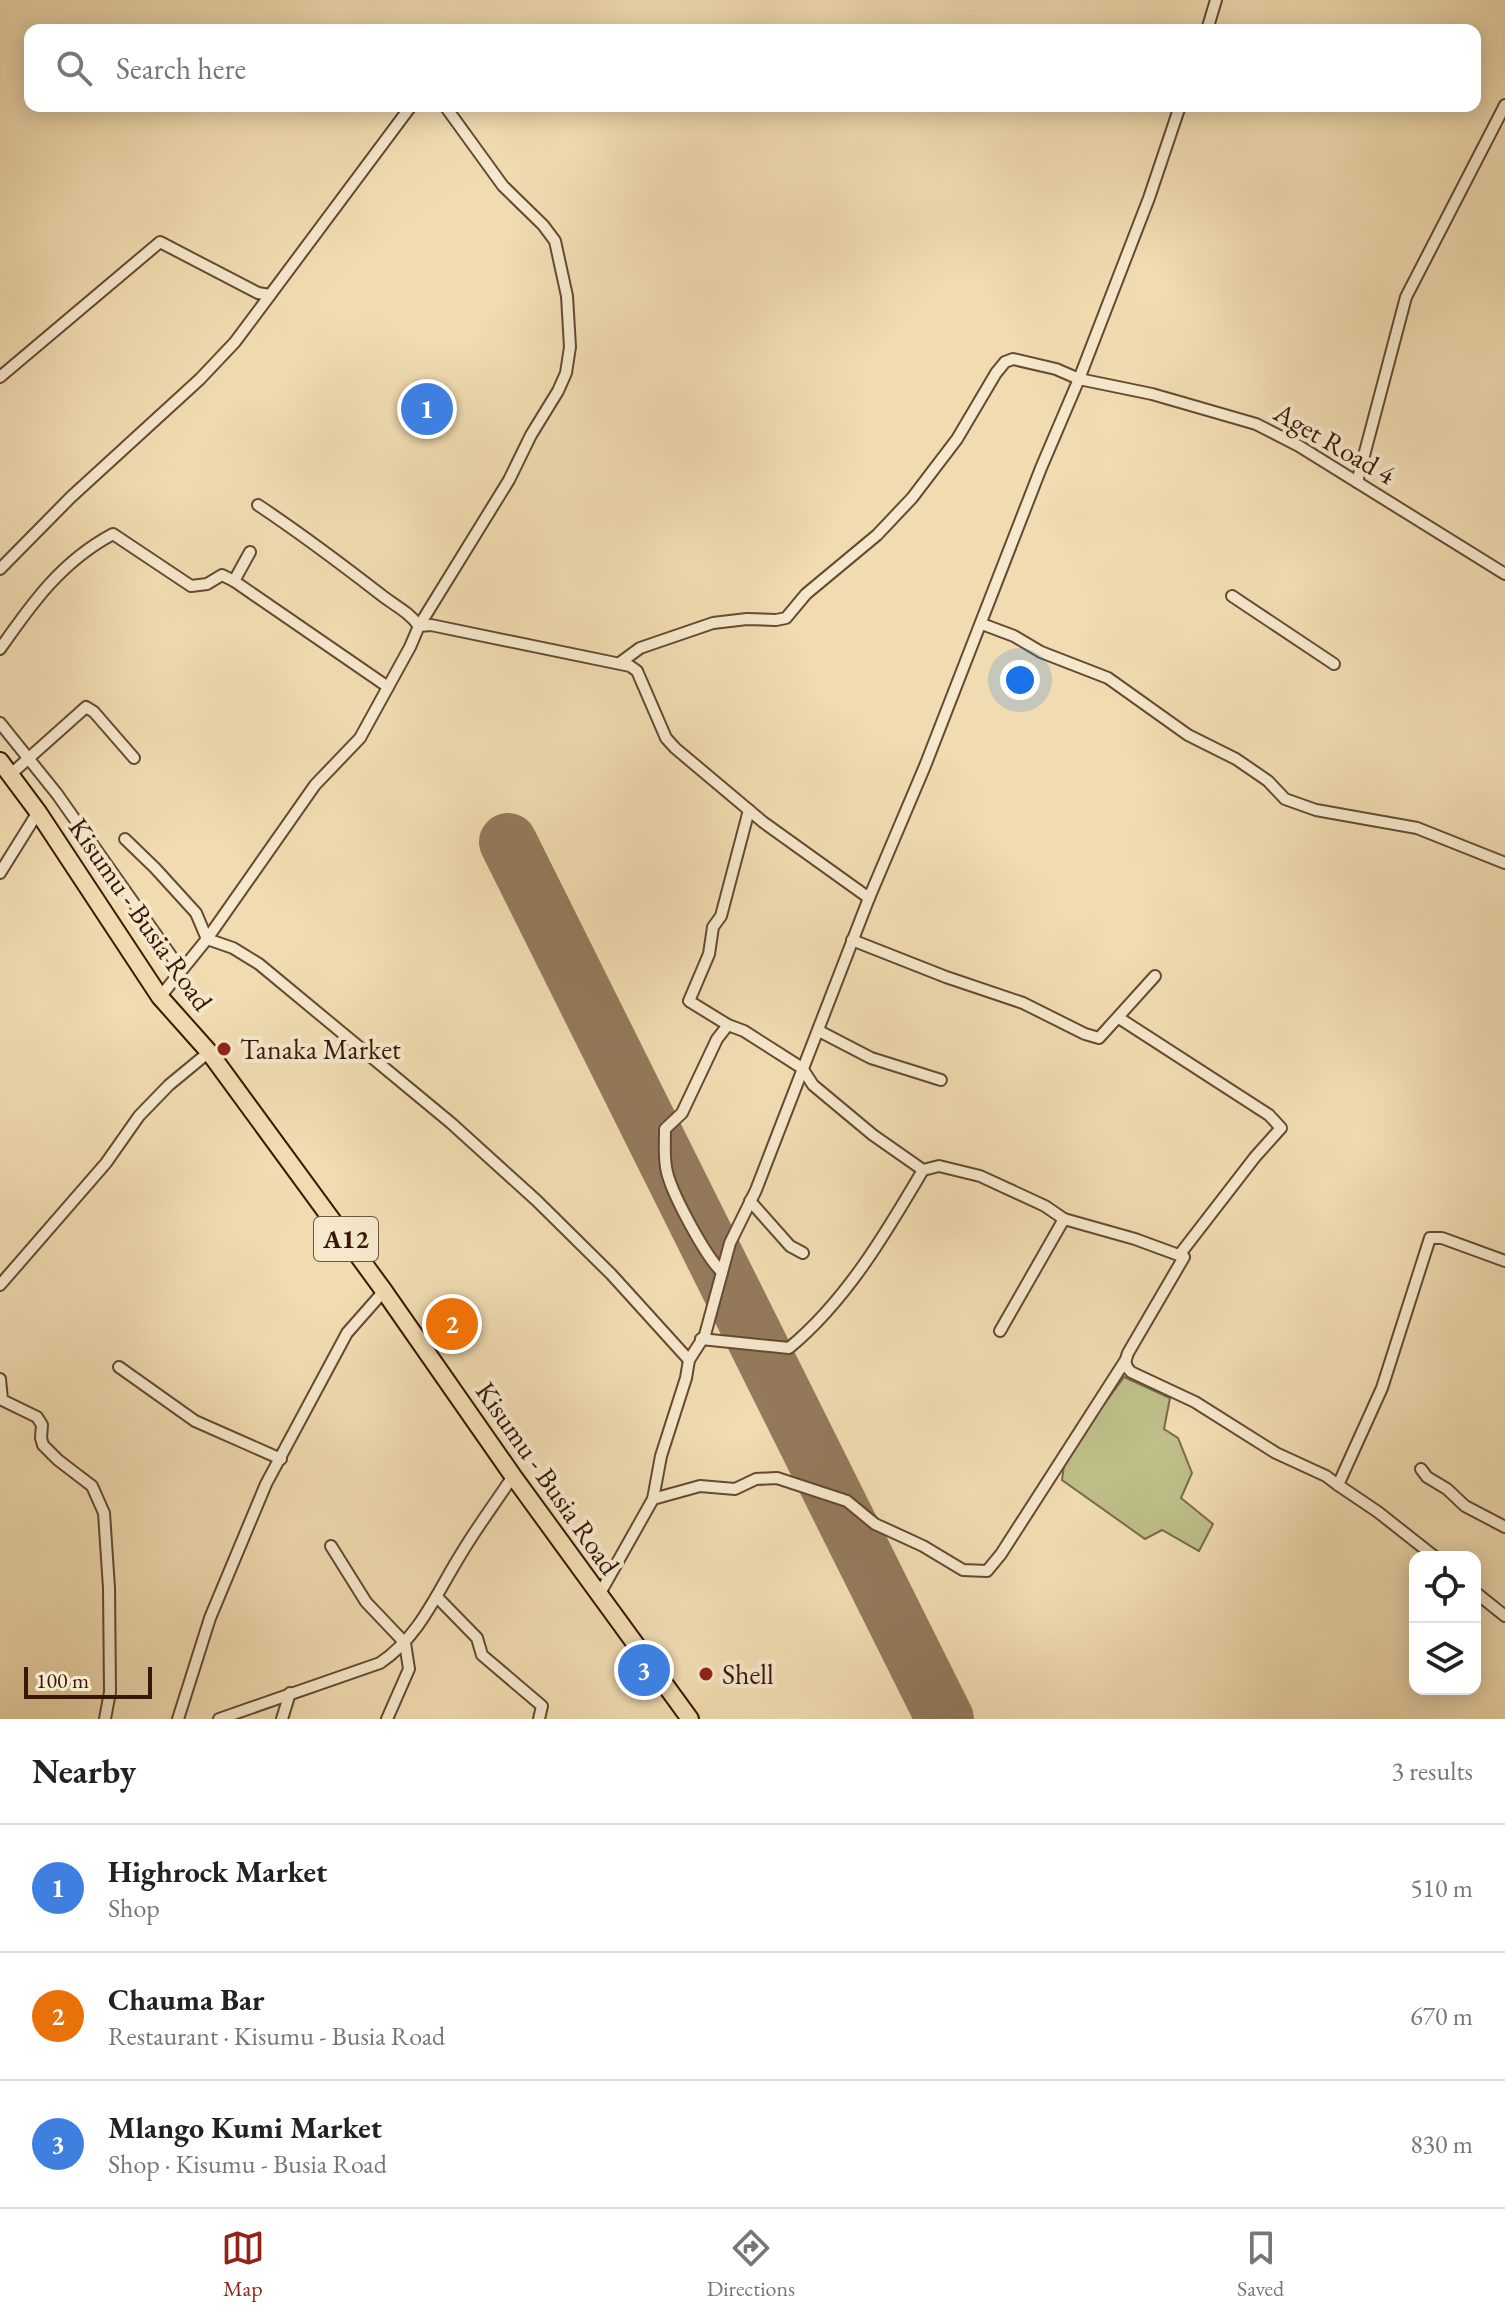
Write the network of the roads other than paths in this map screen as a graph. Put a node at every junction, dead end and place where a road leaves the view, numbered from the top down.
1 (1216, 0) edge
2 (1209, 24) edge
3 (1505, 105) edge
4 (407, 112) edge
5 (449, 112) edge
6 (1178, 112) edge
7 (270, 295) junction
8 (0, 377) edge
9 (1079, 379) junction
10 (1357, 482) junction
11 (258, 505) dead end
12 (250, 552) dead end
13 (0, 569) edge
14 (1505, 574) edge
15 (234, 581) junction
16 (1232, 596) dead end
17 (982, 624) junction
18 (419, 626) junction
19 (0, 649) edge
20 (621, 662) junction
21 (1334, 664) dead end
22 (388, 687) junction
23 (0, 723) edge
24 (134, 758) dead end
25 (30, 759) junction
26 (5, 768) edge
27 (749, 810) junction
28 (38, 812) junction
29 (125, 839) dead end
30 (1505, 863) edge
31 (0, 873) edge
32 (869, 898) junction
33 (207, 939) junction
34 (852, 940) junction
35 (181, 970) junction
36 (1155, 976) dead end
37 (160, 997) junction
38 (1119, 1018) junction
39 (728, 1025) junction
40 (819, 1031) junction
41 (209, 1052) junction
42 (802, 1068) junction
43 (941, 1080) dead end
44 (923, 1170) junction
45 (750, 1201) junction
46 (1064, 1219) junction
47 (803, 1253) dead end
48 (1180, 1254) junction
49 (1505, 1261) edge
50 (722, 1272) junction
51 (0, 1285) edge
52 (384, 1291) junction
53 (1000, 1331) dead end
54 (701, 1339) junction
55 (689, 1360) junction
56 (1125, 1361) junction
57 (119, 1367) dead end
58 (0, 1379) edge
59 (281, 1459) junction
60 (1421, 1469) dead end
61 (513, 1476) junction
62 (1338, 1485) junction
63 (653, 1499) junction
64 (1505, 1527) edge
65 (331, 1546) dead end
66 (1427, 1551) edge
67 (599, 1595) junction
68 (437, 1597) junction
69 (1481, 1597) edge
70 (1505, 1616) edge
71 (405, 1643) junction
72 (290, 1693) junction
73 (105, 1719) edge
74 (178, 1719) edge
75 (219, 1719) edge
76 (282, 1719) edge
77 (387, 1719) edge
78 (539, 1719) edge
79 (690, 1719) edge

1 - 2 street
3 - 10 street
4 - 7 street
5 - 18 street
6 - 9 street
7 - 8 street
7 - 13 street
9 - 10 street, Aget Road 4
9 - 17 street
9 - 20 street, Aget Road 4
10 - 14 street, Aget Road 4
11 - 18 street
12 - 15 street
15 - 19 street
15 - 22 street
16 - 21 street
17 - 30 street
17 - 32 street
18 - 20 street
18 - 22 street
20 - 27 street
22 - 33 street
23 - 25 street
24 - 25 street
25 - 26 street
25 - 35 street
26 - 28 highway, Kisumu - Busia Road / A12
27 - 32 street
27 - 39 street
28 - 31 street
28 - 37 highway, Kisumu - Busia Road / A12
29 - 33 street
32 - 34 street
33 - 35 street
33 - 55 street
34 - 38 street
34 - 40 street
35 - 37 street
36 - 38 street
37 - 41 highway, Kisumu - Busia Road / A12
38 - 48 street
39 - 42 street
39 - 50 street
40 - 42 street
40 - 43 street
41 - 51 street
41 - 52 highway, Kisumu - Busia Road / A12
42 - 44 street
42 - 45 street
44 - 46 street
44 - 54 street
45 - 47 street
45 - 50 street
46 - 48 street
46 - 53 street
48 - 56 street
49 - 62 street
50 - 54 street
52 - 59 street
52 - 61 highway, Kisumu - Busia Road / A12
54 - 55 street
55 - 63 street
56 - 62 street
56 - 63 street
57 - 59 street
58 - 73 street
59 - 74 street
60 - 64 street
61 - 67 highway, Kisumu - Busia Road / A12
61 - 68 street
62 - 66 street
63 - 67 street
65 - 71 street
67 - 79 highway, Kisumu - Busia Road / A12
68 - 71 street
68 - 78 street
69 - 70 street
71 - 72 street
71 - 77 street
72 - 75 street
72 - 76 street

